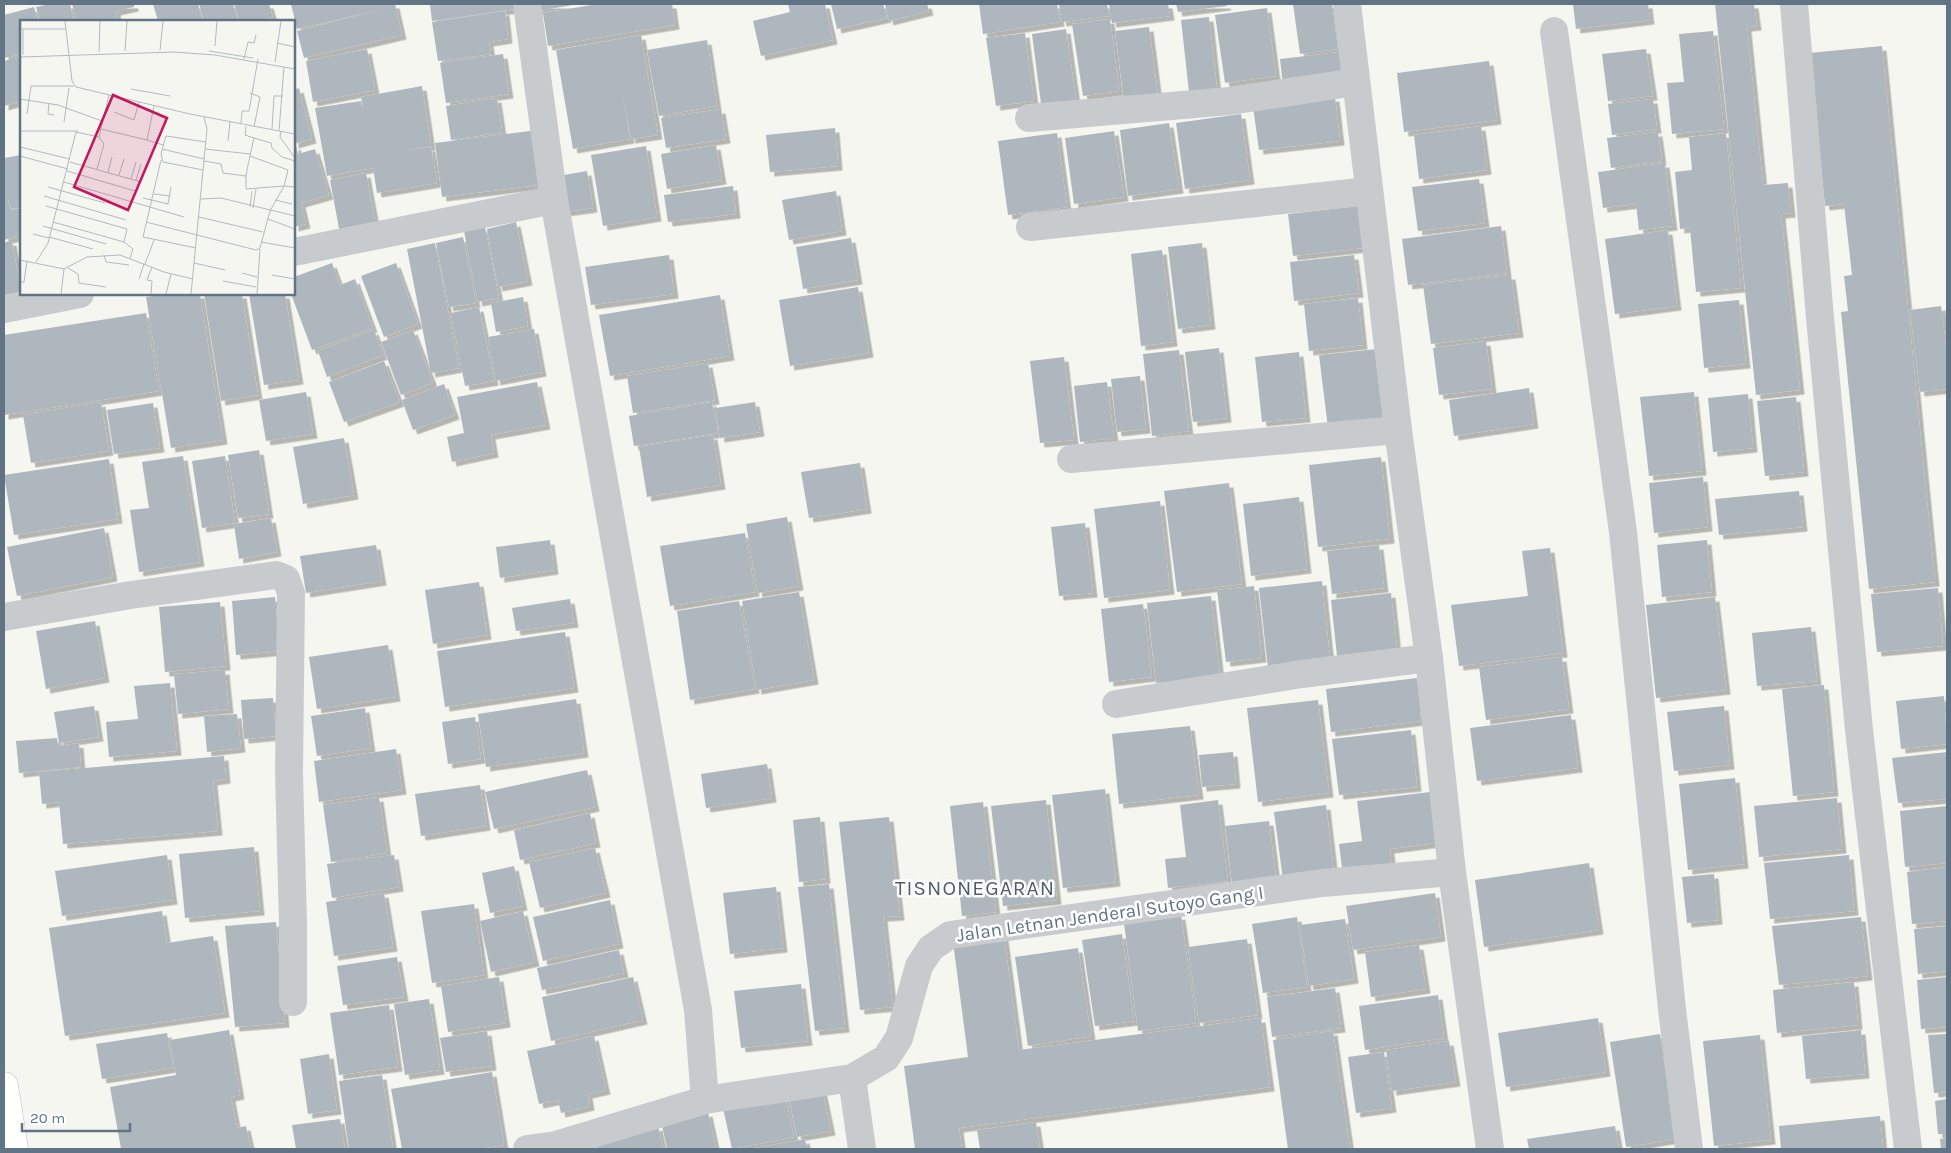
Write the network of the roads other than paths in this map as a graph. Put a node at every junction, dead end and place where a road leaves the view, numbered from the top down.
1 (527, 4) edge
2 (1347, 4) edge
3 (1794, 4) edge
4 (1554, 31) dead end
5 (1356, 82) junction
6 (1029, 118) dead end
7 (1369, 192) junction
8 (554, 200) junction
9 (1030, 227) dead end
10 (295, 252) edge
11 (75, 295) edge
12 (4, 309) edge
13 (1398, 430) junction
14 (1071, 459) dead end
15 (4, 617) edge
16 (1429, 658) junction
17 (1116, 704) dead end
18 (1452, 872) junction
19 (293, 1002) dead end
20 (852, 1078) junction
21 (4, 1086) edge
22 (705, 1100) junction
23 (556, 1147) edge
24 (14, 1149) edge
25 (527, 1149) edge
26 (862, 1149) edge
27 (1490, 1149) edge
28 (1689, 1149) edge
29 (1908, 1149) edge

1 - 8 street
2 - 5 street
3 - 29 street
4 - 28 street
5 - 6 street
5 - 7 street
7 - 9 street
7 - 13 street
8 - 10 street
8 - 22 street
11 - 12 street
13 - 14 street
13 - 16 street
15 - 19 street
16 - 17 street
16 - 18 street
18 - 20 street, Jalan Letnan Jenderal Sutoyo Gang I
18 - 27 street
20 - 22 street
20 - 26 street
21 - 24 main road
22 - 23 street
23 - 25 street

